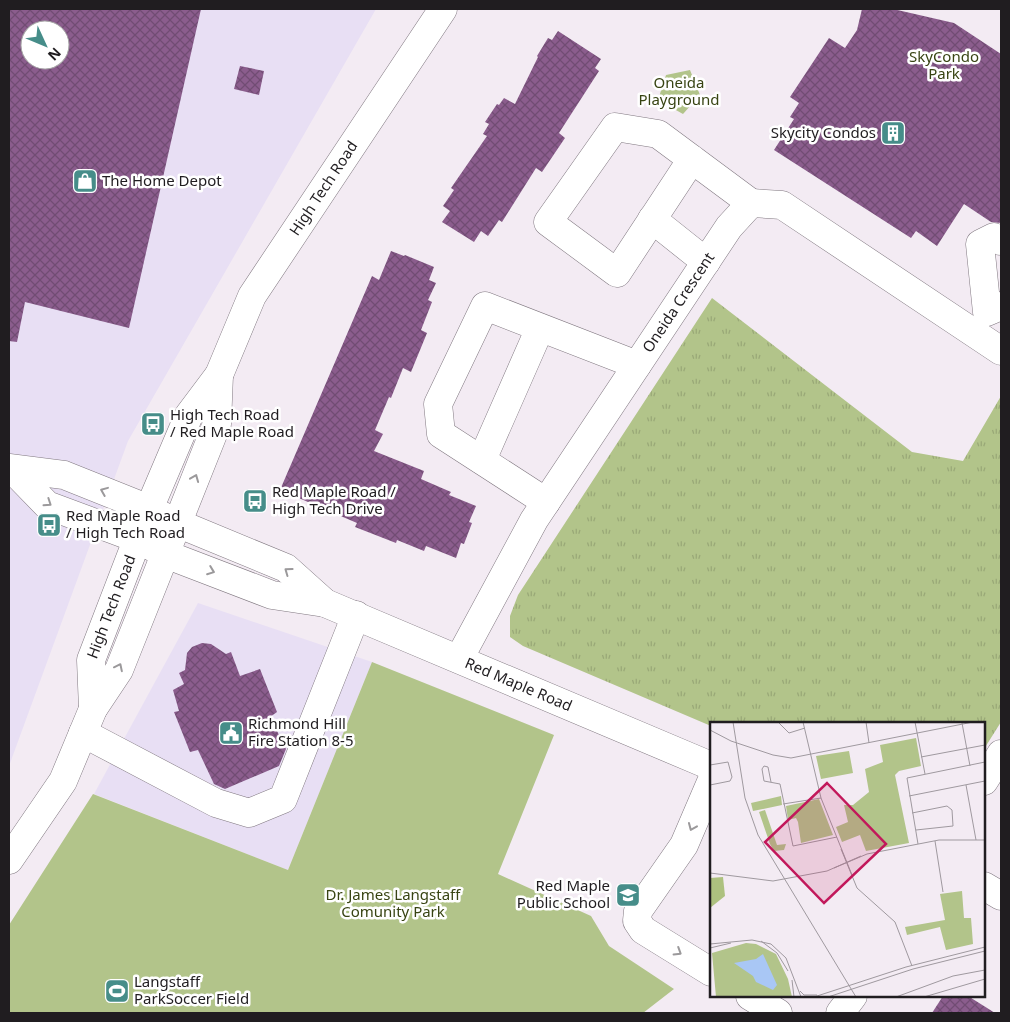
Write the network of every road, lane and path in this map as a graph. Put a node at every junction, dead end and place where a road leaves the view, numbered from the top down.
1 (442, 9) edge
2 (692, 159) junction
3 (751, 203) junction
4 (652, 219) junction
5 (991, 236) edge
6 (706, 262) junction
7 (987, 316) edge
8 (540, 328) junction
9 (1001, 351) edge
10 (637, 365) junction
11 (219, 375) junction
12 (482, 460) junction
13 (11, 469) edge
14 (546, 502) junction
15 (149, 510) junction
16 (177, 523) junction
17 (138, 540) junction
18 (166, 554) junction
19 (326, 602) junction
20 (356, 615) junction
21 (459, 659) junction
22 (93, 709) junction
23 (83, 734) junction
24 (1001, 754) edge
25 (710, 766) edge
26 (985, 779) edge
27 (710, 784) edge
28 (9, 860) edge
29 (985, 887) edge
30 (1001, 896) edge
31 (710, 971) edge
32 (752, 997) edge
33 (852, 997) edge
34 (778, 1013) edge
35 (840, 1013) edge

1 - 11 street, High Tech Road
2 - 3 street
2 - 4 street
2 - 4 street
3 - 6 street, Oneida Crescent
3 - 7 street
4 - 6 street
5 - 7 street
6 - 10 street, Oneida Crescent
7 - 9 street
8 - 10 street
8 - 12 street
8 - 12 street
10 - 14 street, Oneida Crescent
11 - 15 street, High Tech Road
16 -> 11 street, High Tech Road
12 - 14 street
15 -> 13 street, Red Maple Road
13 -> 17 street, Red Maple Road
14 - 21 street, Oneida Crescent
15 - 16 street, Red Maple Road
15 - 17 street, High Tech Road
16 - 18 street, High Tech Road
19 -> 16 street, Red Maple Road
17 - 18 street, Red Maple Road
17 - 22 street, High Tech Road
18 -> 19 street, Red Maple Road
22 -> 18 street, High Tech Road
19 - 20 street, Red Maple Road
20 - 21 street, Red Maple Road
20 - 23 street
21 - 25 street, Red Maple Road
22 - 23 street, High Tech Road
23 - 28 street, High Tech Road
24 - 26 street
27 -> 31 street
29 - 30 street
32 - 34 street
33 - 35 street

